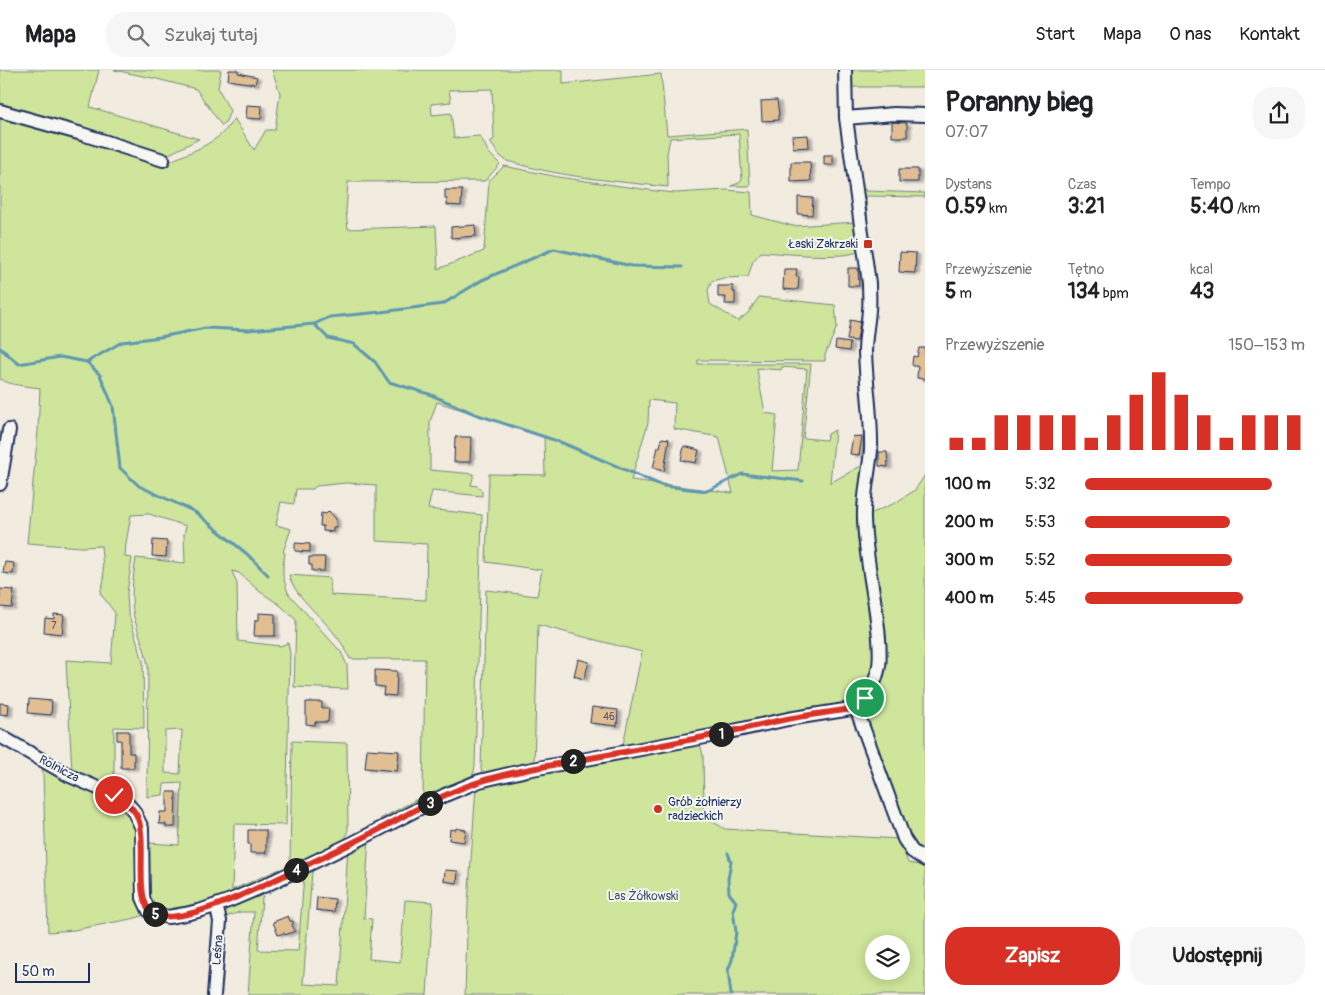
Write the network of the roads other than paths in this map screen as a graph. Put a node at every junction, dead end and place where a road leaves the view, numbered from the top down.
1 (845, 70) edge
2 (0, 111) edge
3 (925, 115) edge
4 (846, 118) junction
5 (163, 160) dead end
6 (9, 430) dead end
7 (0, 484) edge
8 (856, 708) junction
9 (0, 736) edge
10 (925, 860) edge
11 (216, 906) junction
12 (214, 995) edge

1 - 4 street
2 - 5 street
3 - 4 street
4 - 8 street
6 - 7 street
8 - 10 street
8 - 11 street, Rolnicza
9 - 11 street, Rolnicza
11 - 12 street, Leśna

